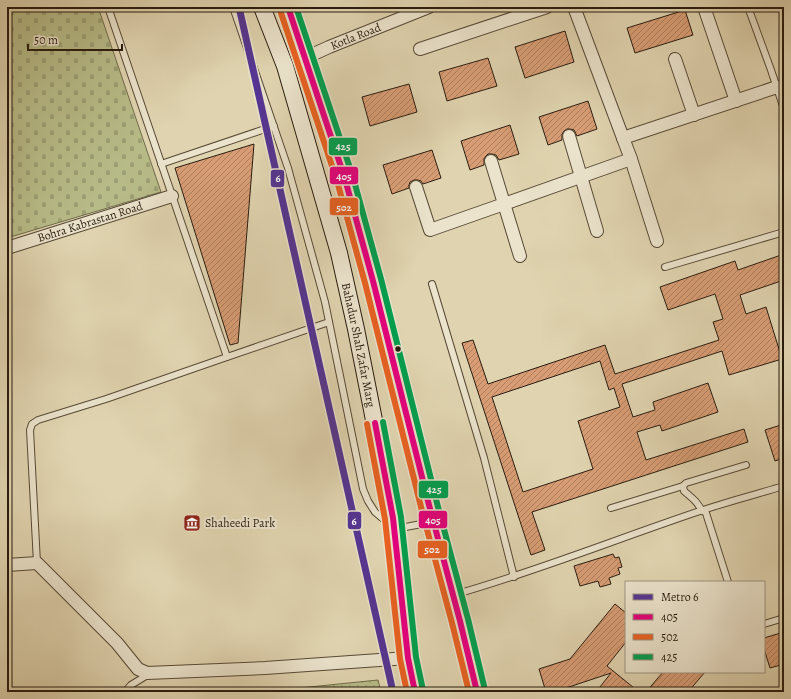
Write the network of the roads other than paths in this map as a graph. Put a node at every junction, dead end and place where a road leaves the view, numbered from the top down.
1 (108, 7) edge
2 (233, 7) edge
3 (262, 7) edge
4 (288, 7) edge
5 (429, 7) edge
6 (547, 7) edge
7 (574, 7) edge
8 (704, 7) edge
9 (748, 7) edge
10 (420, 49) dead end
11 (305, 58) junction
12 (675, 59) dead end
13 (777, 87) junction
14 (736, 101) junction
15 (784, 109) edge
16 (694, 114) junction
17 (274, 126) junction
18 (569, 136) dead end
19 (623, 138) junction
20 (631, 159) junction
21 (490, 161) dead end
22 (161, 164) junction
23 (581, 176) junction
24 (416, 187) dead end
25 (172, 196) junction
26 (504, 204) junction
27 (597, 231) dead end
28 (784, 232) edge
29 (658, 241) dead end
30 (7, 248) edge
31 (520, 256) dead end
32 (665, 267) dead end
33 (432, 284) dead end
34 (329, 322) junction
35 (227, 357) junction
36 (746, 465) dead end
37 (682, 486) junction
38 (784, 486) edge
39 (612, 508) dead end
40 (703, 510) junction
41 (433, 522) junction
42 (395, 529) junction
43 (37, 563) junction
44 (7, 565) edge
45 (514, 577) junction
46 (728, 581) edge
47 (453, 596) junction
48 (784, 618) edge
49 (765, 624) edge
50 (408, 658) junction
51 (150, 673) junction
52 (125, 692) edge
53 (415, 692) edge
54 (477, 692) edge

1 - 22 lane
2 - 17 lane
3 - 42 main road, Bahadur Shah Zafar Marg
4 - 11 main road
5 - 11 street, Kotla Road
6 - 10 street
7 - 19 street
8 - 14 street
9 - 13 lane
11 - 41 main road
12 - 16 street
13 - 14 street
13 - 15 lane
14 - 16 street
16 - 19 street
17 - 22 lane
17 - 34 lane
18 - 23 street
19 - 20 street
20 - 23 street
20 - 29 street
21 - 26 street
22 - 25 lane
23 - 26 street
23 - 27 street
24 - 26 street
25 - 30 street, Bohra Kabrastan Road
25 - 35 lane
26 - 31 street
28 - 32 lane
33 - 45 lane
34 - 35 lane
34 - 42 lane
35 - 43 lane
36 - 37 lane
37 - 39 lane
37 - 40 lane
38 - 40 lane
40 - 45 lane
40 - 46 lane
41 - 42 lane
41 - 47 main road
42 - 50 main road, Bahadur Shah Zafar Marg
43 - 44 street
43 - 51 street
45 - 47 lane
47 - 54 main road
48 - 49 lane
50 - 51 street
50 - 53 main road, Bahadur Shah Zafar Marg
51 - 52 lane

